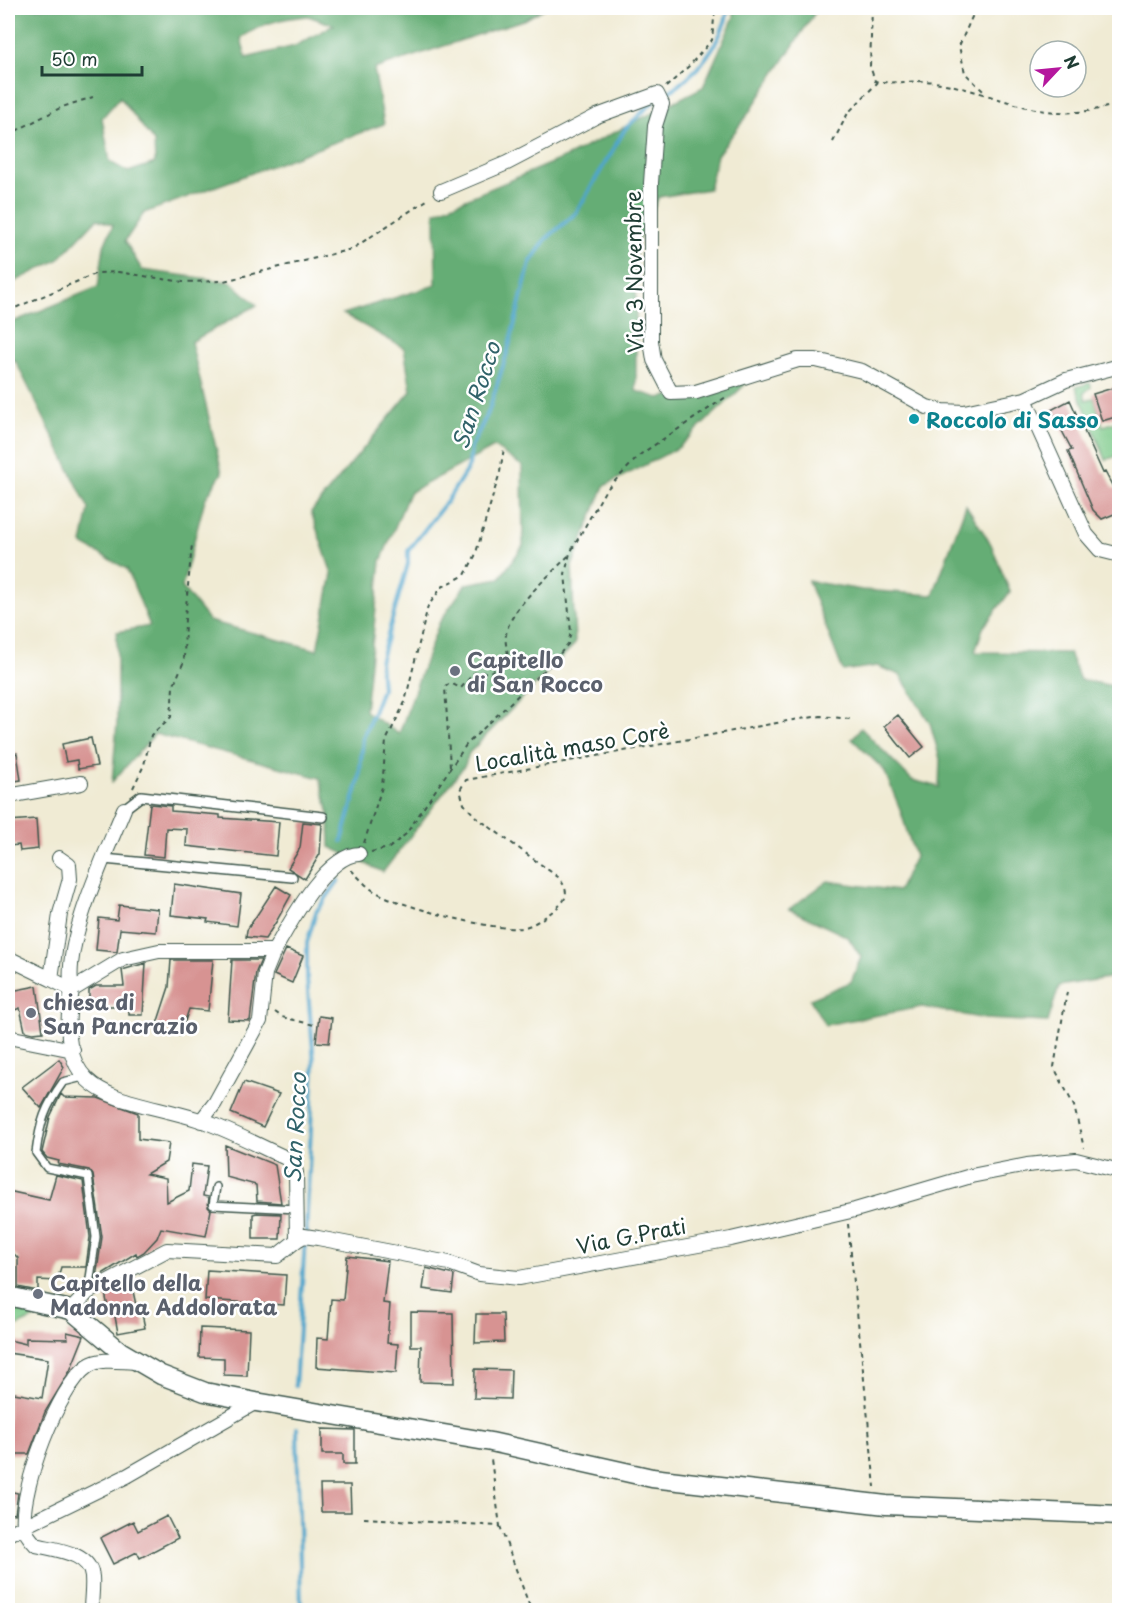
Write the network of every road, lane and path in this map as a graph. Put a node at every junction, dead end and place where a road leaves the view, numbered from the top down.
1 (715, 8) edge
2 (872, 8) edge
3 (976, 8) edge
4 (878, 82) junction
5 (987, 95) junction
6 (93, 97) dead end
7 (659, 98) junction
8 (1119, 103) edge
9 (8, 135) edge
10 (833, 142) dead end
11 (441, 192) joint
12 (8, 311) edge
13 (1119, 366) edge
14 (727, 397) dead end
15 (1025, 399) junction
16 (504, 448) dead end
17 (192, 544) dead end
18 (570, 553) junction
19 (1119, 555) edge
20 (850, 719) dead end
21 (450, 767) junction
22 (81, 783) dead end
23 (8, 796) edge
24 (124, 809) junction
25 (323, 817) dead end
26 (359, 854) junction
27 (59, 858) dead end
28 (104, 860) junction
29 (342, 861) junction
30 (292, 878) dead end
31 (274, 951) junction
32 (8, 958) edge
33 (51, 980) junction
34 (8, 982) edge
35 (72, 990) junction
36 (1067, 992) dead end
37 (8, 994) edge
38 (263, 1004) junction
39 (318, 1026) dead end
40 (8, 1037) edge
41 (73, 1050) junction
42 (83, 1077) junction
43 (201, 1120) junction
44 (1092, 1164) junction
45 (1119, 1171) edge
46 (216, 1187) dead end
47 (297, 1209) junction
48 (847, 1212) junction
49 (306, 1238) junction
50 (88, 1292) junction
51 (8, 1296) edge
52 (71, 1310) junction
53 (137, 1362) junction
54 (256, 1402) junction
55 (491, 1442) junction
56 (876, 1504) junction
57 (1119, 1515) edge
58 (364, 1518) dead end
59 (500, 1526) junction
60 (24, 1527) junction
61 (8, 1534) edge
62 (90, 1611) edge
63 (531, 1611) edge

1 - 7 path
2 - 4 path
3 - 5 path
4 - 5 path
4 - 10 path
5 - 8 path
6 - 9 path
7 - 11 street
7 - 15 street, Via 3 Novembre
11 - 12 path
13 - 15 street, Via 3 Novembre
14 - 18 path
15 - 19 street
16 - 26 path
17 - 24 path
18 - 21 path
18 - 21 path
20 - 29 path, Località maso Corè
21 - 26 path
22 - 23 street
24 - 25 street
24 - 28 street
26 - 29 street
27 - 33 street
28 - 30 street
28 - 35 street
29 - 31 street
31 - 35 street
31 - 38 street
32 - 33 street
33 - 35 street
34 - 37 path
35 - 41 street
36 - 44 path
38 - 39 path
38 - 43 street
40 - 41 street
41 - 42 street
42 - 43 street
42 - 50 lane
43 - 47 street
44 - 45 street, Via G.Prati
44 - 48 street, Via G.Prati
46 - 47 lane
47 - 49 street
48 - 49 street, Via G.Prati
48 - 56 path
49 - 50 street
50 - 52 street
51 - 52 main road
52 - 53 main road
53 - 54 main road
53 - 60 street
54 - 55 main road
54 - 60 street
55 - 56 main road
55 - 59 path
56 - 57 main road
58 - 59 path
59 - 63 path
60 - 61 street
60 - 62 street

